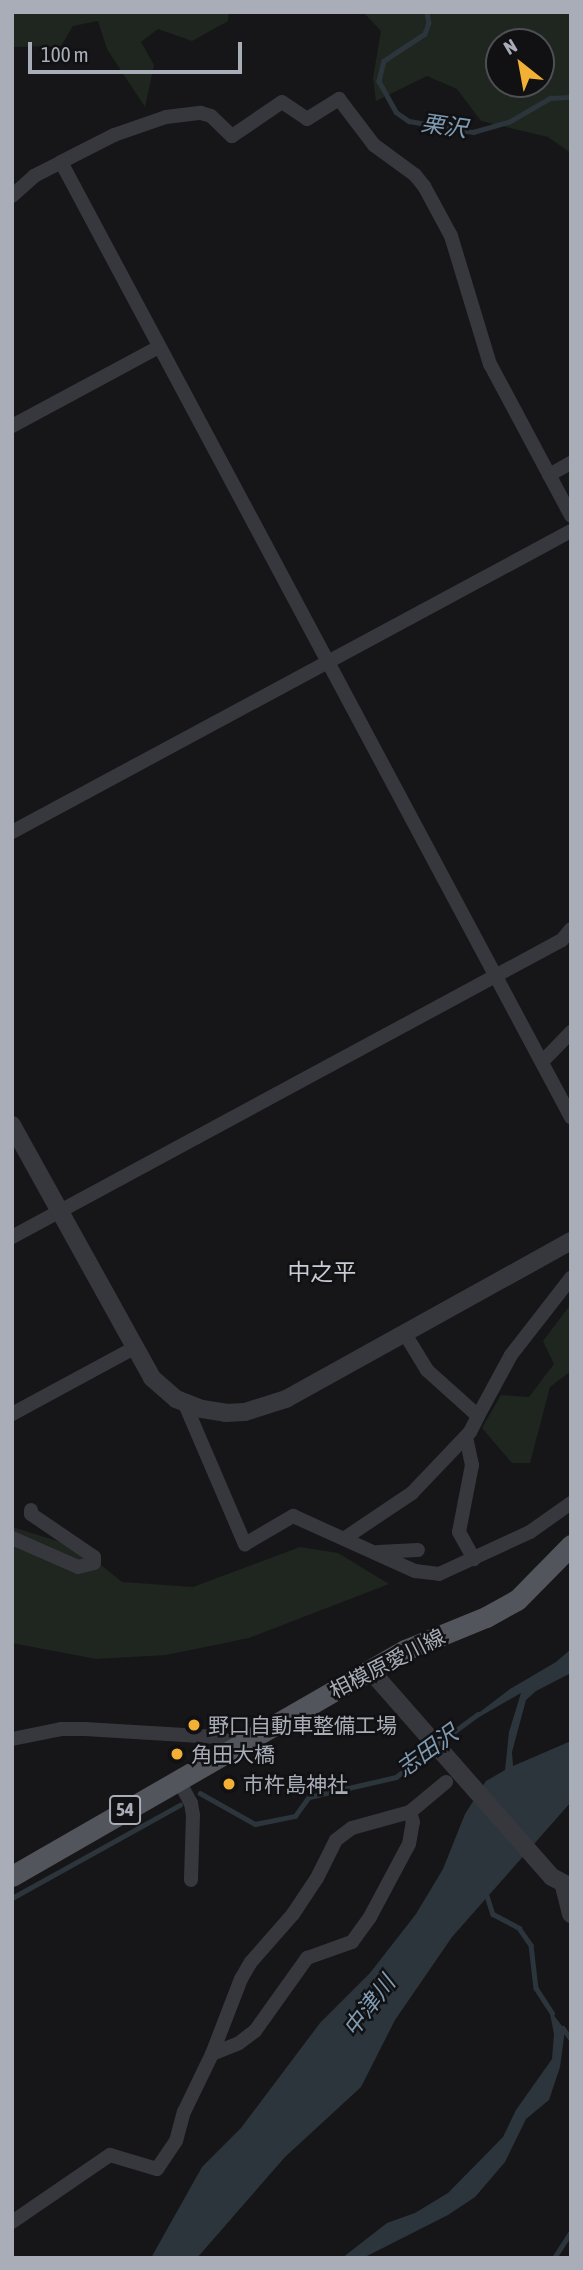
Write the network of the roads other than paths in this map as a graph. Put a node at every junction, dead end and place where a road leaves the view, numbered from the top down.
1 (61, 162) junction
2 (12, 196) edge
3 (159, 347) junction
4 (12, 426) edge
5 (571, 463) edge
6 (549, 475) junction
7 (571, 516) edge
8 (571, 531) edge
9 (327, 662) junction
10 (12, 832) edge
11 (571, 929) edge
12 (496, 976) junction
13 (571, 1032) edge
14 (542, 1062) junction
15 (571, 1117) edge
16 (12, 1125) edge
17 (59, 1212) junction
18 (12, 1237) edge
19 (571, 1241) edge
20 (571, 1278) edge
21 (405, 1334) junction
22 (134, 1348) junction
23 (184, 1402) junction
24 (12, 1414) edge
25 (478, 1416) junction
26 (466, 1437) junction
27 (571, 1503) edge
28 (31, 1510) dead end
29 (12, 1538) edge
30 (345, 1538) junction
31 (571, 1545) edge
32 (418, 1550) dead end
33 (376, 1552) junction
34 (474, 1559) junction
35 (376, 1677) junction
36 (12, 1739) edge
37 (238, 1745) junction
38 (178, 1779) junction
39 (446, 1782) dead end
40 (410, 1812) junction
41 (12, 1876) edge
42 (191, 1880) dead end
43 (562, 1884) edge
44 (571, 1914) edge
45 (212, 2054) junction
46 (12, 2222) edge

1 - 2 street
1 - 3 street
1 - 6 street
3 - 4 street
3 - 9 street
5 - 6 street
6 - 7 street
8 - 9 street
9 - 10 street
9 - 12 street
11 - 12 street
12 - 14 street
12 - 17 street
13 - 14 street
14 - 15 street
16 - 17 street
17 - 18 street
17 - 22 street
19 - 21 street
20 - 25 street
21 - 23 street
21 - 25 street
22 - 23 street
22 - 24 street
23 - 30 street
25 - 26 street
26 - 30 street
26 - 34 street
27 - 34 street
28 - 29 street
30 - 33 street
31 - 35 main road, 相模原愛川線 / 54
32 - 33 street
33 - 34 street
35 - 37 main road, 相模原愛川線 / 54
35 - 43 street
36 - 37 street
37 - 38 main road, 相模原愛川線 / 54
38 - 41 main road, 相模原愛川線 / 54
38 - 42 street
39 - 40 street
40 - 45 street
40 - 45 street
43 - 44 street
45 - 46 street

